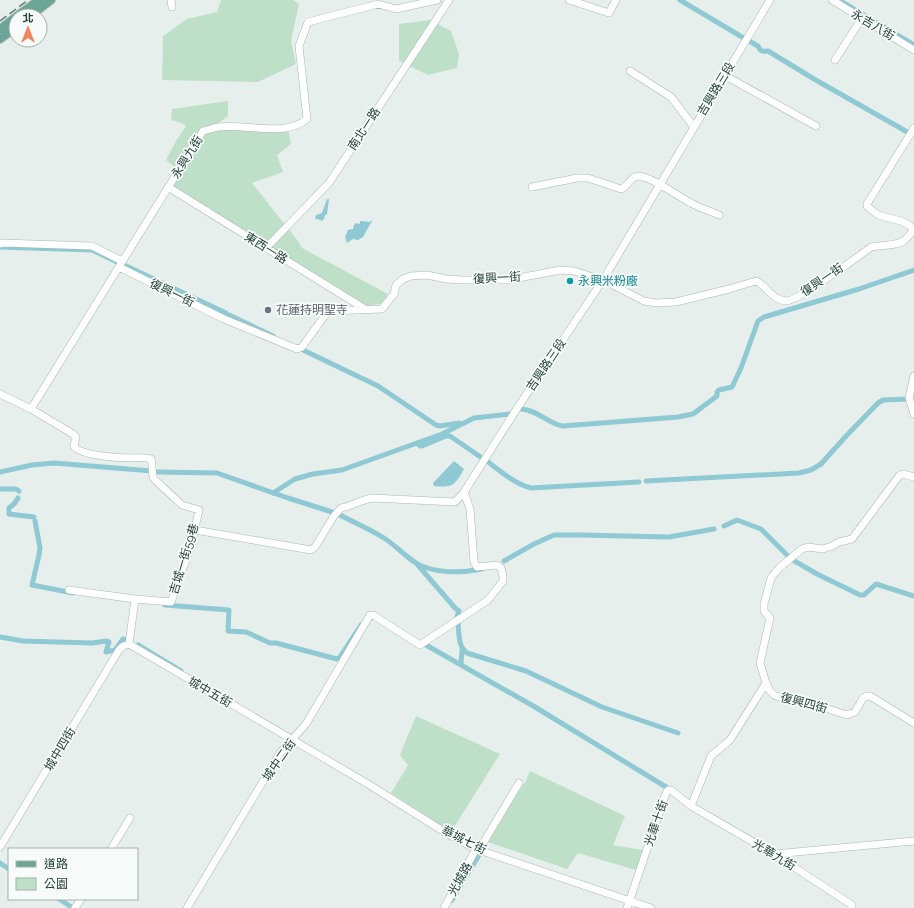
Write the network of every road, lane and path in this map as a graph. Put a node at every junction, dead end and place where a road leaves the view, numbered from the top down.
1 (39, 0) edge
2 (51, 0) edge
3 (437, 0) edge
4 (449, 0) edge
5 (569, 0) edge
6 (616, 0) edge
7 (770, 0) edge
8 (832, 0) edge
9 (28, 8) edge
10 (40, 8) edge
11 (862, 18) junction
12 (8, 23) edge
13 (0, 29) edge
14 (914, 50) edge
15 (835, 60) dead end
16 (630, 71) dead end
17 (724, 75) junction
18 (816, 126) dead end
19 (694, 127) junction
20 (914, 128) edge
21 (660, 184) junction
22 (168, 187) junction
23 (532, 187) dead end
24 (719, 215) dead end
25 (914, 230) edge
26 (0, 244) edge
27 (266, 248) junction
28 (120, 264) junction
29 (603, 280) junction
30 (365, 309) junction
31 (914, 376) edge
32 (0, 394) edge
33 (31, 409) junction
34 (914, 414) edge
35 (914, 477) edge
36 (464, 492) junction
37 (195, 530) junction
38 (69, 590) dead end
39 (135, 599) junction
40 (129, 644) junction
41 (766, 683) junction
42 (914, 723) edge
43 (292, 739) junction
44 (519, 783) dead end
45 (691, 806) junction
46 (130, 818) dead end
47 (914, 841) edge
48 (0, 847) edge
49 (112, 848) edge
50 (476, 849) junction
51 (774, 854) junction
52 (628, 904) edge
53 (187, 908) edge
54 (444, 908) edge
55 (651, 908) edge
56 (852, 908) edge

1 - 9 main road
2 - 10 main road
3 - 22 street, 永興九街
4 - 27 street, 南北一路
5 - 6 street
7 - 17 street, 吉興路三段
8 - 11 street, 永吉八街
11 - 14 street, 永吉八街
11 - 15 street
12 - 13 main road
16 - 19 street
17 - 18 street
17 - 19 street, 吉興路三段
19 - 21 street, 吉興路三段
20 - 25 street
21 - 23 street
21 - 24 street
21 - 29 street, 吉興路三段
22 - 27 street, 東西一路
22 - 28 street, 永興九街
25 - 29 street, 復興一街
26 - 28 street, 復興一街
27 - 30 street, 東西一路
28 - 30 street, 復興一街
28 - 33 street, 永興九街
29 - 30 street, 復興一街
29 - 36 street, 吉興路三段
31 - 34 street
32 - 33 street, 吉城一街59巷
33 - 37 street, 吉城一街59巷
35 - 41 street, 復興四街
36 - 37 street
36 - 43 street, 城中二街
37 - 39 street, 吉城一街59巷
38 - 39 street
39 - 40 street
40 - 43 street, 城中五街
40 - 48 street, 城中四街
41 - 42 street, 復興四街
41 - 45 street
43 - 50 street, 華城七街
43 - 53 street, 城中二街
44 - 50 street, 光城路
45 - 51 street, 光華九街
45 - 52 street, 光華十街
46 - 49 street
47 - 51 street
50 - 52 street, 華城七街
50 - 54 street, 光城路
51 - 56 street, 光華九街
52 - 55 street, 華城七街

